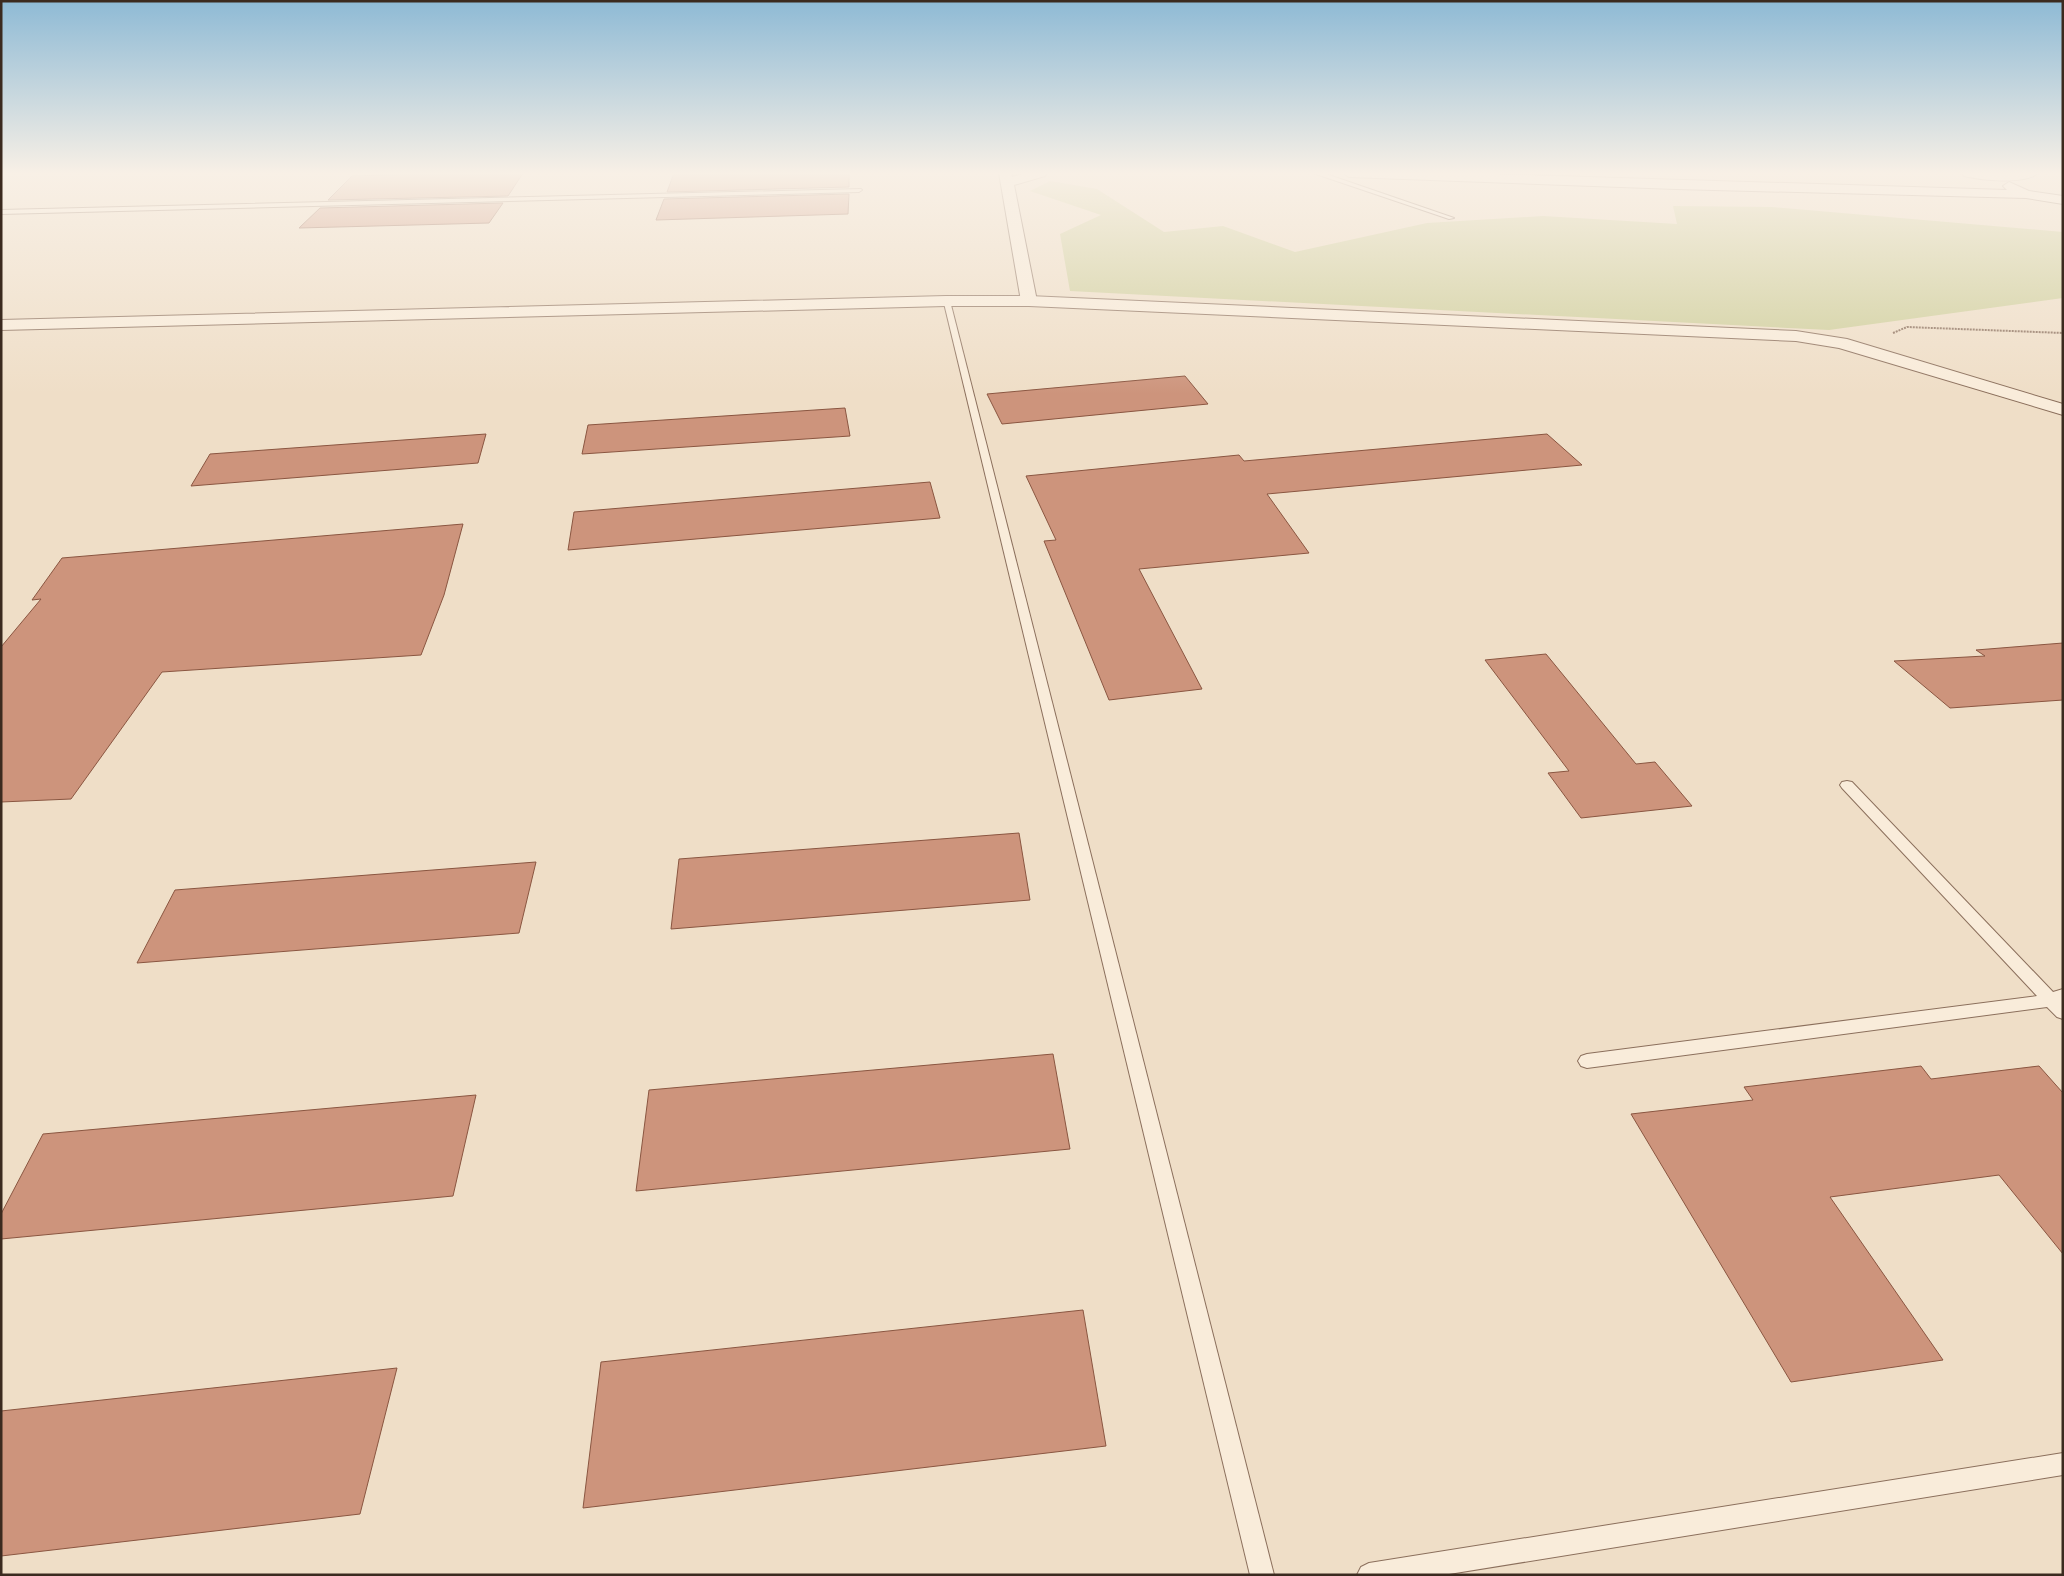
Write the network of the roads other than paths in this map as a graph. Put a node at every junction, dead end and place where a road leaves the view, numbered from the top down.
1 (1019, 247) edge
2 (946, 301) junction
3 (1030, 301) junction
4 (1, 325) edge
5 (2063, 410) edge
6 (1847, 785) dead end
7 (2057, 998) edge
8 (2063, 1013) edge
9 (1587, 1061) dead end
10 (2063, 1464) edge
11 (1262, 1575) edge
12 (1369, 1575) edge

1 - 3 street
2 - 3 street
2 - 4 street
2 - 11 lane
3 - 5 street
6 - 7 lane
7 - 8 lane
7 - 9 lane
10 - 12 lane

